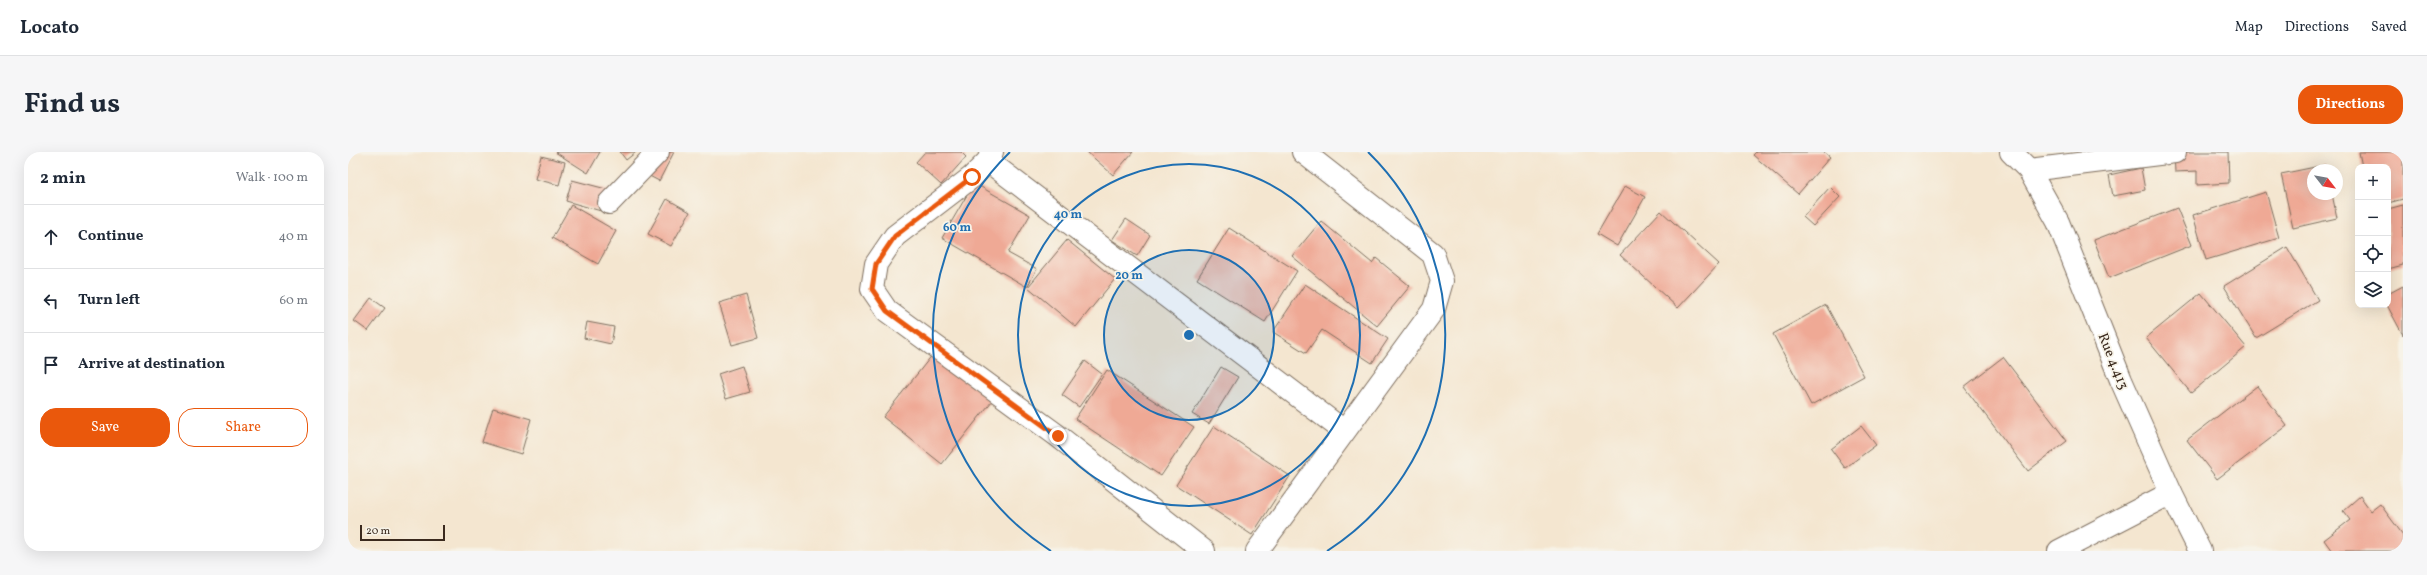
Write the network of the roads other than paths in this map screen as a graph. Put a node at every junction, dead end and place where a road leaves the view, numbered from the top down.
1 (658, 152) edge
2 (1303, 152) edge
3 (2011, 152) edge
4 (2175, 152) edge
5 (990, 156) edge
6 (2029, 170) junction
7 (609, 203) dead end
8 (1344, 431) junction
9 (2171, 493) junction
10 (1204, 551) edge
11 (1257, 551) edge
12 (2059, 551) edge
13 (2200, 551) edge

1 - 7 street
2 - 8 street
3 - 6 street, Rue 4.413
4 - 6 street
5 - 8 street
5 - 10 street
6 - 9 street, Rue 4.413
8 - 11 street
9 - 12 street
9 - 13 street, Rue 4.413

